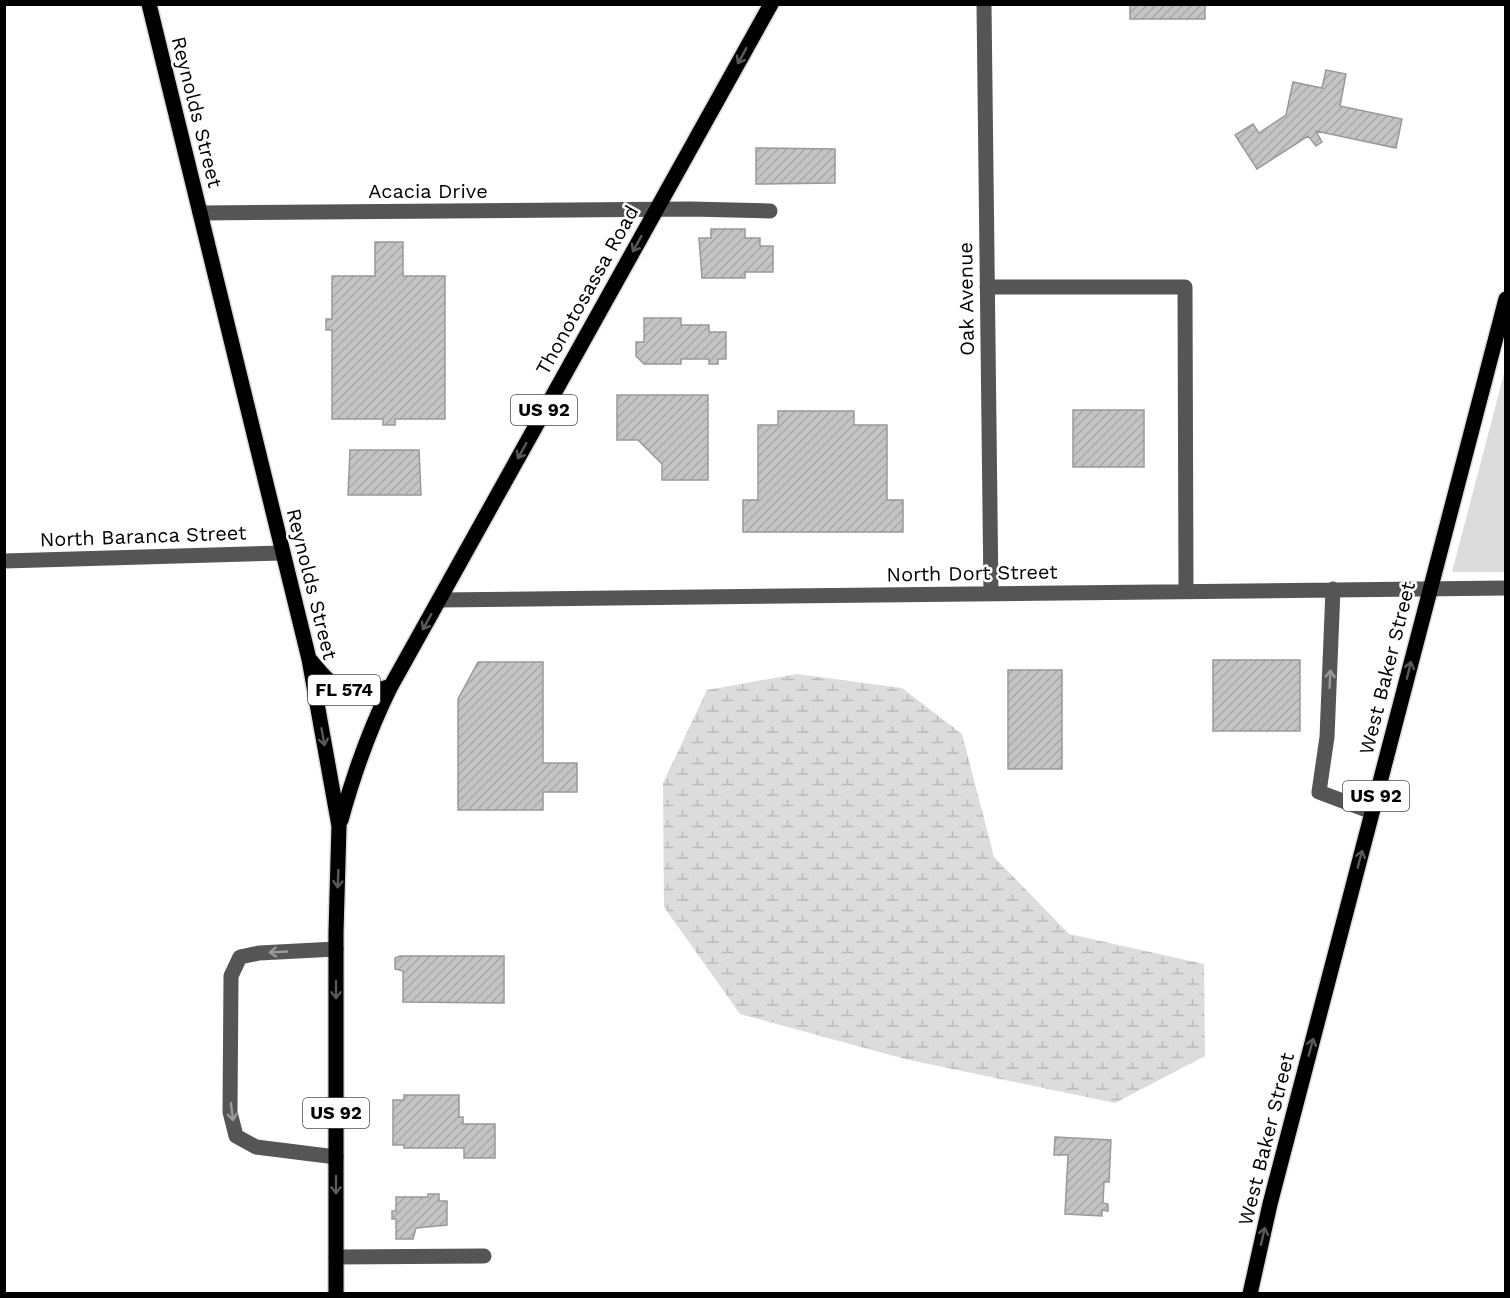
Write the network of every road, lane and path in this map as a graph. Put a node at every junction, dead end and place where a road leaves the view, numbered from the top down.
1 (148, 4) edge
2 (771, 4) edge
3 (984, 4) edge
4 (655, 210) junction
5 (770, 211) dead end
6 (200, 213) junction
7 (987, 287) junction
8 (1506, 299) edge
9 (282, 553) junction
10 (4, 561) edge
11 (1430, 588) junction
12 (1506, 588) edge
13 (1333, 589) junction
14 (1186, 591) junction
15 (991, 594) junction
16 (439, 600) junction
17 (309, 659) junction
18 (391, 686) junction
19 (1372, 812) junction
20 (339, 826) junction
21 (336, 949) junction
22 (336, 1157) junction
23 (484, 1256) dead end
24 (336, 1257) junction
25 (336, 1293) edge
26 (1250, 1293) edge

1 - 6 main road, Reynolds Street / FL 574
2 -> 4 main road, Thonotosassa Road / US 92
3 - 7 street, Oak Avenue
4 - 5 street, Acacia Drive
4 - 6 street, Acacia Drive
4 -> 16 main road, Thonotosassa Road / US 92
6 - 9 main road, Reynolds Street / FL 574
7 - 14 street
7 - 15 street, Oak Avenue
8 - 11 main road, West Baker Street / US 92
9 - 10 street, North Baranca Street
9 - 17 main road, Reynolds Street / FL 574
11 - 12 street, North Dort Street
11 - 13 street, North Dort Street
19 -> 11 main road, West Baker Street / US 92
13 - 14 street, North Dort Street
19 -> 13 street
14 - 15 street, North Dort Street
15 - 16 street, North Dort Street
16 -> 18 main road, Thonotosassa Road / US 92
17 - 18 main road, FL 574
17 -> 20 main road, Reynolds Street / FL 574
18 - 20 main road, Thonotosassa Road / US 92
26 -> 19 main road, West Baker Street / US 92
20 -> 21 main road, Reynolds Street / US 92
21 -> 22 main road, Reynolds Street / US 92
21 -> 22 street
22 -> 24 main road, Reynolds Street / US 92
23 - 24 street
24 - 25 main road, Reynolds Street / US 92

